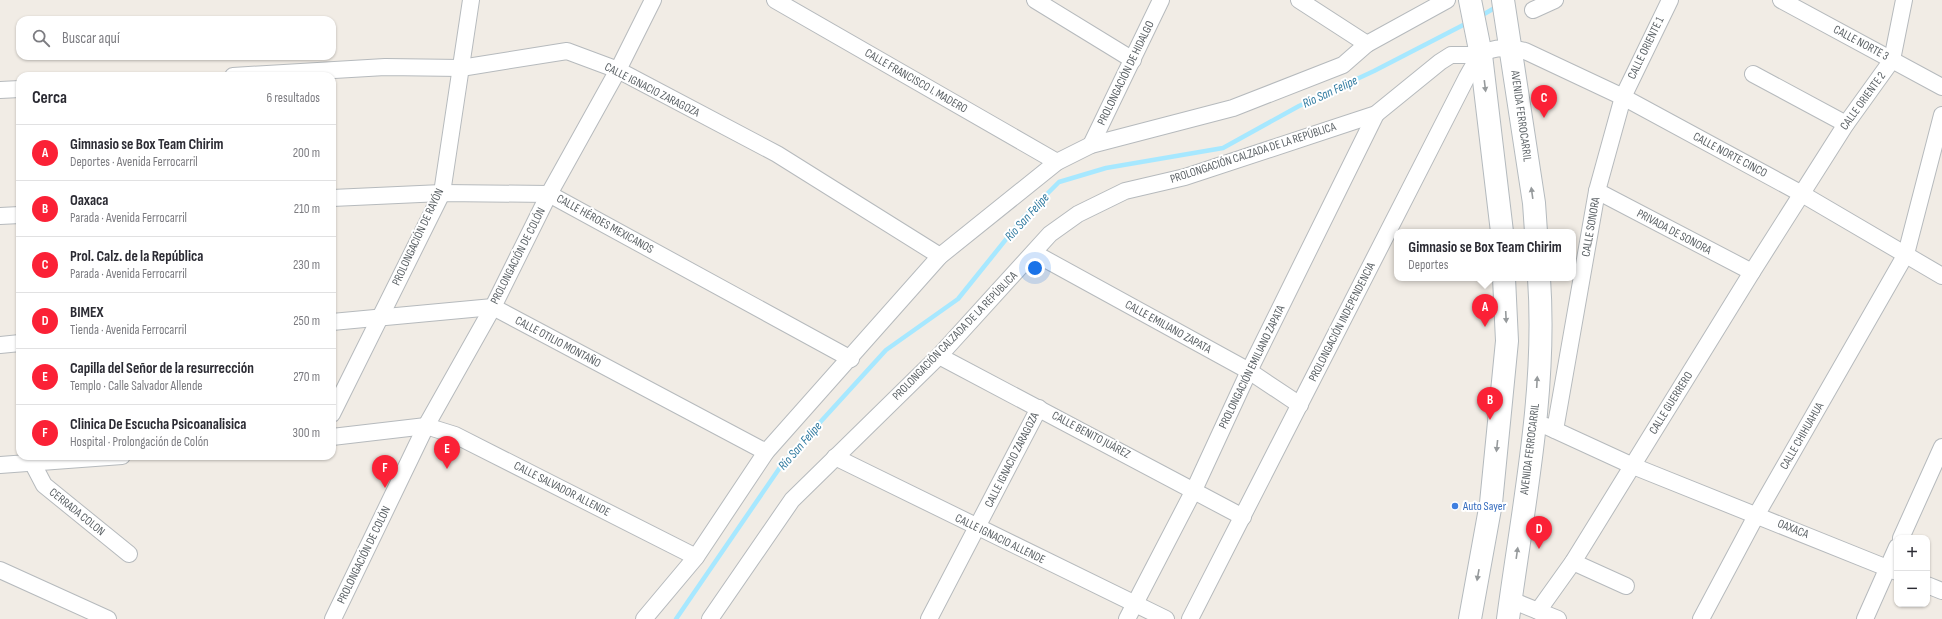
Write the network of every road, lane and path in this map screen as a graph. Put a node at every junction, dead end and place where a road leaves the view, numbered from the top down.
1 (471, 0) edge
2 (653, 0) edge
3 (775, 0) edge
4 (1035, 0) edge
5 (1161, 0) edge
6 (1299, 0) edge
7 (1446, 0) edge
8 (1555, 0) edge
9 (1670, 0) edge
10 (1781, 0) edge
11 (1904, 0) edge
12 (1470, 3) edge
13 (1505, 10) edge
14 (1533, 10) dead end
15 (1367, 44) junction
16 (1511, 48) junction
17 (1481, 55) junction
18 (1133, 60) junction
19 (1892, 60) junction
20 (462, 68) junction
21 (618, 70) junction
22 (301, 72) edge
23 (1753, 74) dead end
24 (1942, 87) edge
25 (16, 89) edge
26 (0, 90) edge
27 (1623, 97) junction
28 (1376, 114) junction
29 (1942, 116) edge
30 (1846, 124) junction
31 (1091, 145) junction
32 (1057, 162) junction
33 (1597, 191) junction
34 (442, 192) junction
35 (549, 194) junction
36 (1802, 194) junction
37 (336, 198) edge
38 (16, 215) edge
39 (0, 216) edge
40 (1502, 229) edge
41 (1536, 229) edge
42 (1034, 253) junction
43 (1906, 254) junction
44 (940, 256) junction
45 (1752, 272) junction
46 (1942, 276) edge
47 (1504, 281) edge
48 (1539, 281) edge
49 (493, 307) junction
50 (379, 319) junction
51 (336, 322) edge
52 (16, 343) edge
53 (0, 345) edge
54 (939, 356) junction
55 (851, 359) junction
56 (1249, 372) junction
57 (1300, 405) junction
58 (336, 406) edge
59 (1039, 408) junction
60 (1535, 421) junction
61 (426, 426) junction
62 (1555, 430) junction
63 (336, 437) edge
64 (1942, 447) edge
65 (766, 452) junction
66 (835, 457) junction
67 (78, 460) edge
68 (33, 464) junction
69 (0, 465) edge
70 (1633, 466) junction
71 (1194, 490) junction
72 (1757, 514) junction
73 (1243, 516) junction
74 (977, 527) junction
75 (1902, 535) edge
76 (129, 554) dead end
77 (696, 556) junction
78 (1573, 562) junction
79 (0, 570) edge
80 (1892, 570) edge
81 (1930, 585) edge
82 (1626, 586) dead end
83 (1942, 591) edge
84 (1134, 604) junction
85 (1510, 610) edge
86 (1538, 611) junction
87 (108, 619) edge
88 (333, 619) edge
89 (644, 619) edge
90 (710, 619) edge
91 (929, 619) edge
92 (1126, 619) edge
93 (1166, 619) edge
94 (1190, 619) edge
95 (1470, 619) edge
96 (1558, 619) edge
97 (1701, 619) edge
98 (1865, 619) edge

1 - 20 street, PROLONGACIÓN DE RAYÓN
2 - 21 street, PROLONGACIÓN DE COLÓN
3 - 32 street, CALLE FRANCISCO I. MADERO
4 - 18 street
5 - 18 street, PROLONGACIÓN DE HIDALGO
6 - 15 street
7 - 15 street
8 - 14 street
9 - 27 street, CALLE ORIENTE 1
10 - 19 street, CALLE NORTE 3
11 - 19 street, CALLE ORIENTE 2
12 - 17 main road
13 - 16 main road, AVENIDA FERROCARRIL
15 - 31 street
16 - 17 street
16 - 27 street, CALLE NORTE CINCO
41 -> 16 main road, AVENIDA FERROCARRIL
17 - 28 street, PROLONGACIÓN CALZADA DE LA REPÚBLICA
17 -> 40 main road
17 - 57 street, PROLONGACIÓN INDEPENDENCIA
18 - 31 street, PROLONGACIÓN DE HIDALGO
19 - 24 street, CALLE NORTE 3
19 - 30 street, CALLE ORIENTE 2
20 - 21 street, CALLE IGNACIO ZARAGOZA
20 - 22 street, CALLE IGNACIO ZARAGOZA
20 - 34 street, PROLONGACIÓN DE RAYÓN
21 - 35 street, PROLONGACIÓN DE COLÓN
21 - 44 street, CALLE IGNACIO ZARAGOZA
23 - 30 street
25 - 26 street
27 - 33 street, CALLE SONORA
27 - 36 street, CALLE NORTE CINCO
28 - 42 street, PROLONGACIÓN CALZADA DE LA REPÚBLICA
28 - 56 street, PROLONGACIÓN EMILIANO ZAPATA
29 - 43 street, CALLE CHIHUAHUA
30 - 36 street, CALLE ORIENTE 2
31 - 32 street
32 - 44 street
33 - 45 street, PRIVADA DE SONORA
33 - 62 street, CALLE SONORA
34 - 35 street, CALLE HÉROES MEXICANOS
34 - 37 street, CALLE HÉROES MEXICANOS
34 - 50 street, PROLONGACIÓN DE RAYÓN
35 - 49 street, PROLONGACIÓN DE COLÓN
35 - 55 street, CALLE HÉROES MEXICANOS
36 - 43 street, CALLE NORTE CINCO
36 - 45 street, CALLE GUERRERO
38 - 39 street
42 - 54 street, PROLONGACIÓN CALZADA DE LA REPÚBLICA
42 - 56 street, CALLE EMILIANO ZAPATA
43 - 46 street, CALLE NORTE CINCO
43 - 72 street, CALLE CHIHUAHUA
44 - 55 street
45 - 70 street, CALLE GUERRERO
47 -> 95 main road
60 -> 48 main road, AVENIDA FERROCARRIL
49 - 50 street
49 - 61 street, PROLONGACIÓN DE COLÓN
49 - 65 street, CALLE OTILIO MONTAÑO
50 - 51 street
50 - 58 street, PROLONGACIÓN DE RAYÓN
52 - 53 street
54 - 59 street, CALLE BENITO JUÁREZ
54 - 66 street, PROLONGACIÓN CALZADA DE LA REPÚBLICA
55 - 65 street
56 - 57 street, CALLE EMILIANO ZAPATA
56 - 71 street, PROLONGACIÓN EMILIANO ZAPATA
57 - 73 street, PROLONGACIÓN INDEPENDENCIA
59 - 71 street, CALLE BENITO JUÁREZ
59 - 74 street, CALLE IGNACIO ZARAGOZA
60 - 62 street, OAXACA
85 -> 60 main road, AVENIDA FERROCARRIL
61 - 63 street
61 - 77 street, CALLE SALVADOR ALLENDE
61 - 88 street, PROLONGACIÓN DE COLÓN
62 - 70 street, OAXACA
64 - 75 street
65 - 77 street
66 - 74 street, CALLE IGNACIO ALLENDE
66 - 90 street, PROLONGACIÓN CALZADA DE LA REPÚBLICA
67 - 68 street
68 - 69 street
68 - 76 street, CERRADA COLON
70 - 72 street, OAXACA
70 - 78 street, CALLE GUERRERO
71 - 73 street, CALLE BENITO JUÁREZ
71 - 84 street, PROLONGACIÓN EMILIANO ZAPATA
72 - 80 street, OAXACA
72 - 97 street, CALLE CHIHUAHUA
73 - 94 street, PROLONGACIÓN INDEPENDENCIA
74 - 84 street, CALLE IGNACIO ALLENDE
74 - 91 street, CALLE IGNACIO ZARAGOZA
77 - 89 street
78 - 82 street
78 - 86 street, CALLE GUERRERO
79 - 87 street
80 - 98 street
81 - 83 street
84 - 92 street, PROLONGACIÓN EMILIANO ZAPATA
84 - 93 street, CALLE IGNACIO ALLENDE
85 - 86 street
86 - 96 street

